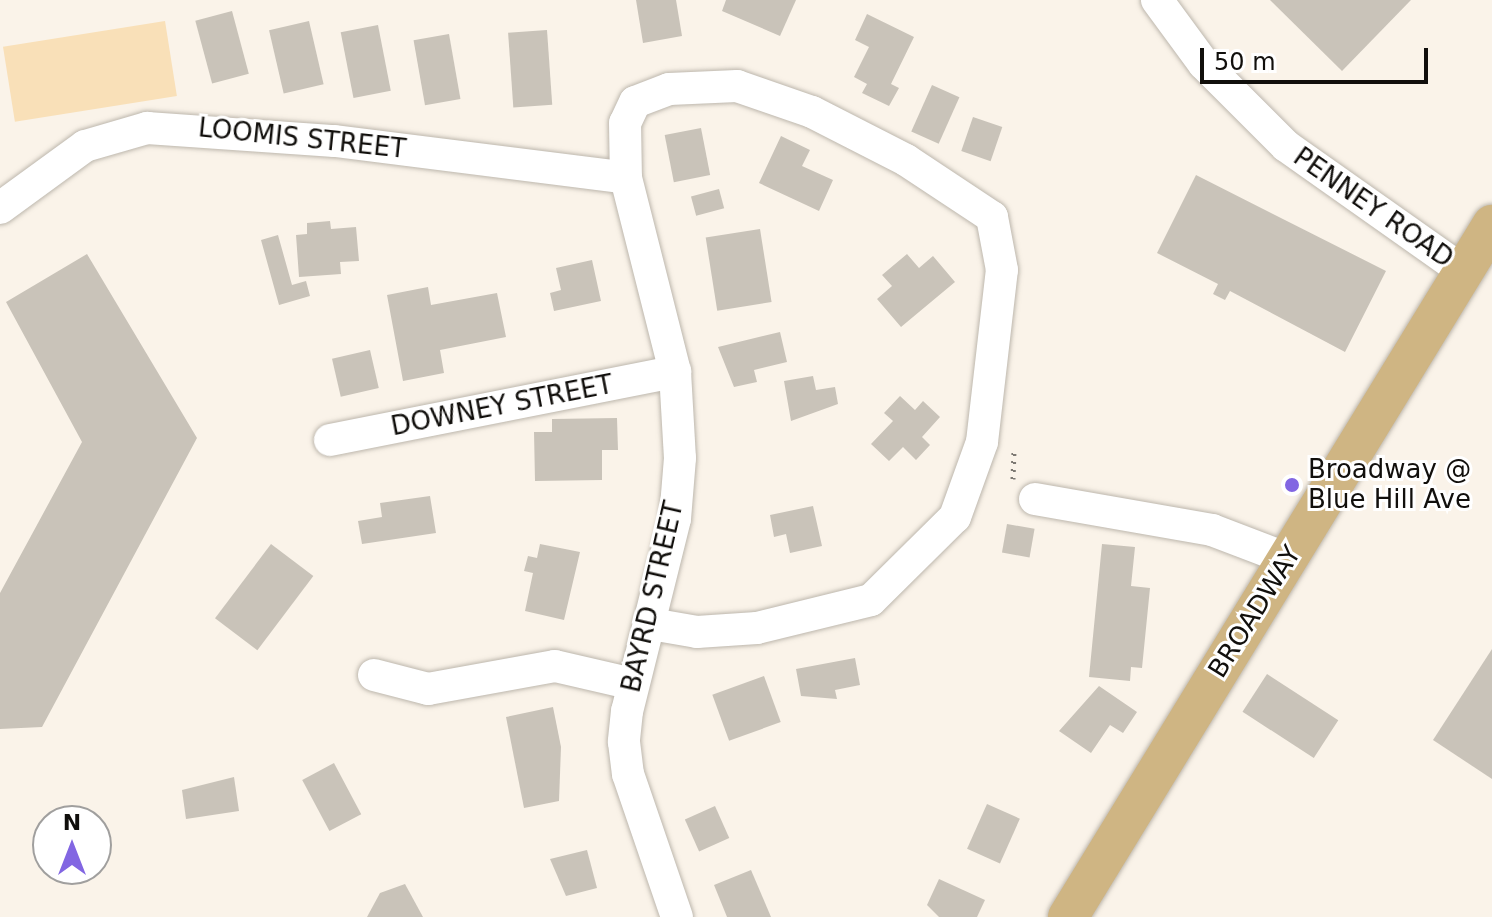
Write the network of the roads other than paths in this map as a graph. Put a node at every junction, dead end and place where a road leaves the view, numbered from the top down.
1 (1157, 0) edge
2 (626, 178) junction
3 (0, 208) edge
4 (1492, 225) edge
5 (1463, 271) junction
6 (675, 372) junction
7 (330, 440) dead end
8 (1035, 499) road end
9 (1288, 559) junction
10 (651, 624) junction
11 (374, 675) dead end
12 (633, 684) junction
13 (677, 917) edge
14 (1068, 917) edge

1 - 5 street, PENNEY ROAD
2 - 3 street, LOOMIS STREET
2 - 6 street, BAYRD STREET
2 - 10 street, BAYRD STREET
4 - 5 main road, BROADWAY
5 - 9 main road, BROADWAY
6 - 7 street, DOWNEY STREET
6 - 10 street, BAYRD STREET
8 - 9 street
9 - 14 main road, BROADWAY
10 - 12 street, BAYRD STREET
11 - 12 street
12 - 13 street, BAYRD STREET

